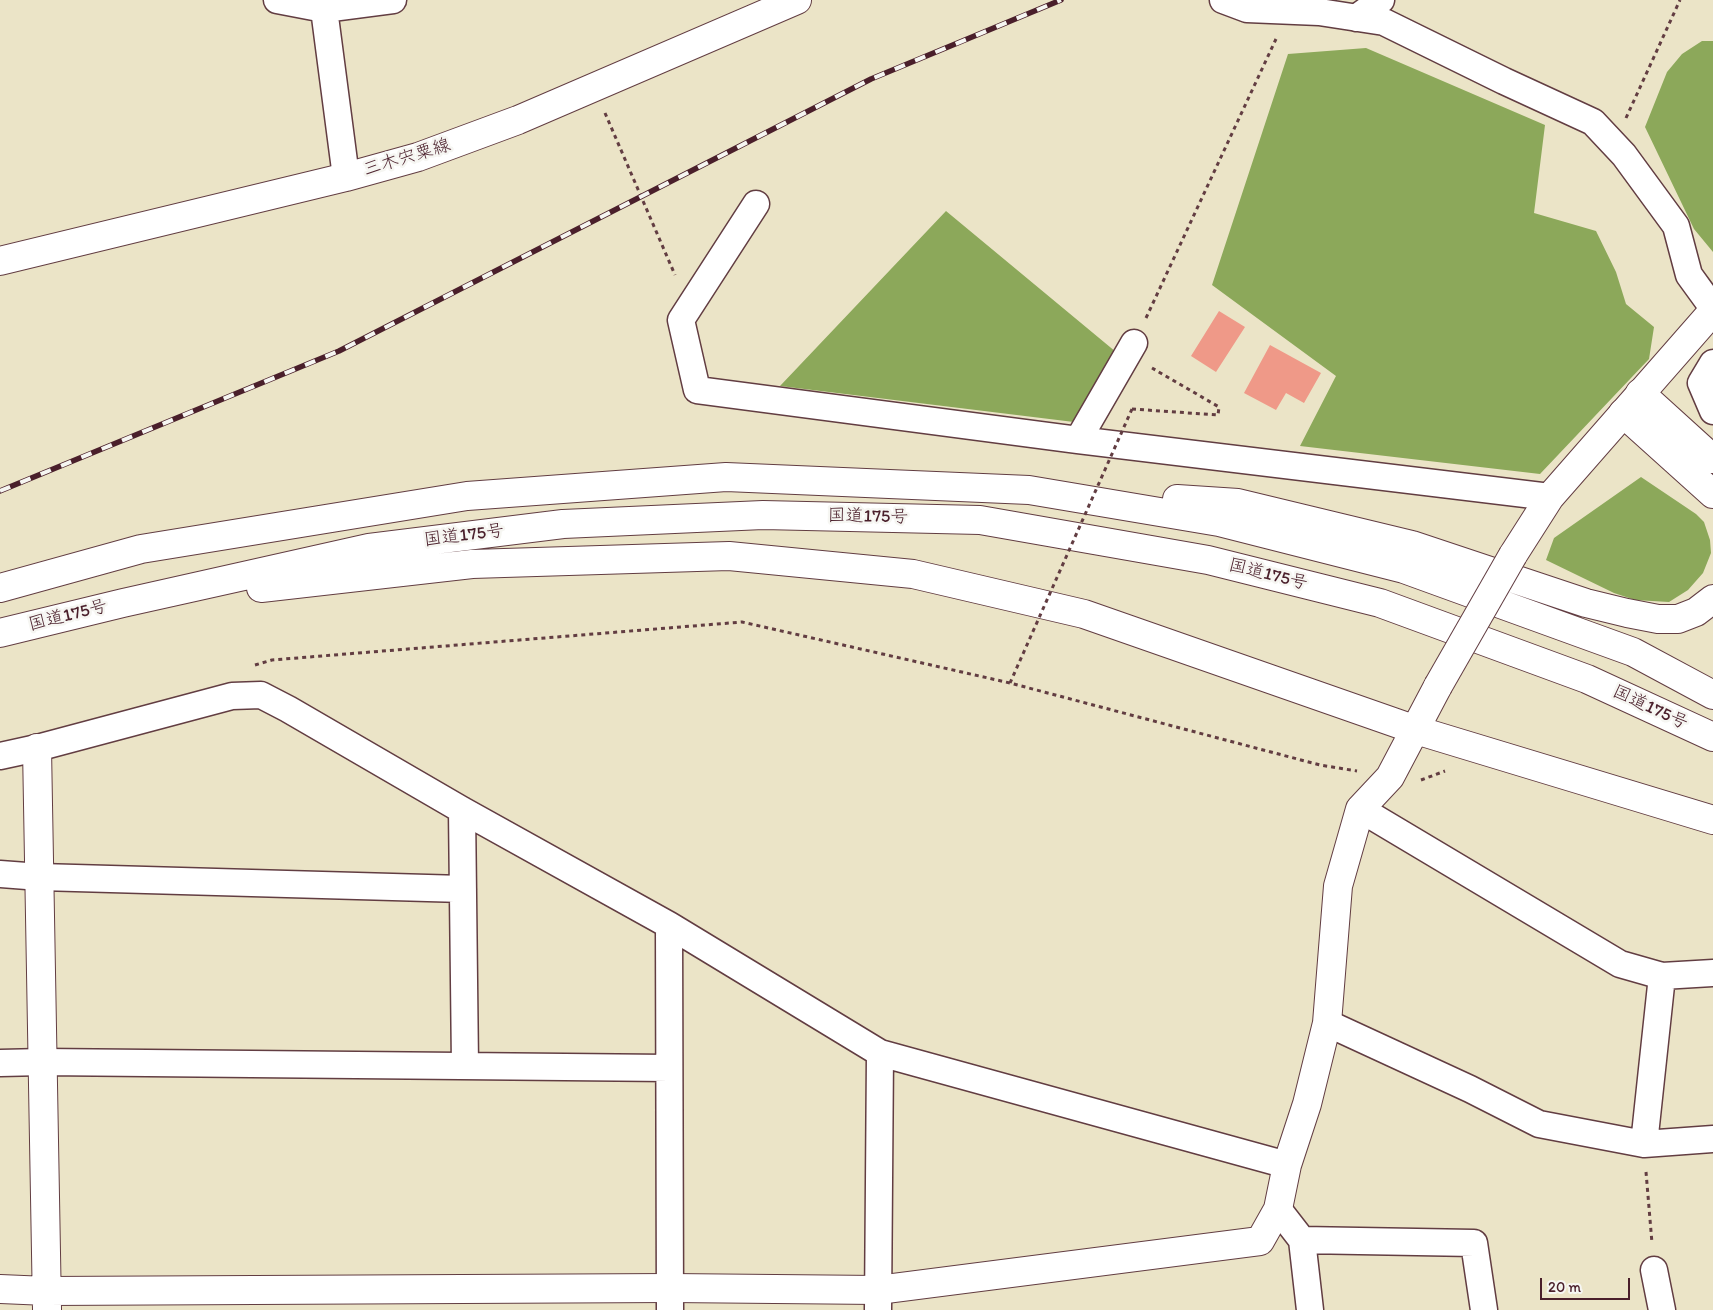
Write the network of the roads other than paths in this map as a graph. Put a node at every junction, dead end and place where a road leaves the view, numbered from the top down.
1 (277, 0) edge
2 (393, 0) edge
3 (797, 0) edge
4 (1223, 0) edge
5 (1381, 0) edge
6 (324, 10) junction
7 (1356, 18) junction
8 (346, 177) junction
9 (756, 204) dead end
10 (0, 261) edge
11 (1713, 310) edge
12 (1131, 349) road end
13 (1713, 363) edge
14 (1632, 403) junction
15 (1713, 411) edge
16 (1078, 440) junction
17 (1713, 459) edge
18 (1028, 490) junction
19 (1713, 494) edge
20 (1550, 498) junction
21 (0, 588) edge
22 (1713, 599) edge
23 (123, 603) junction
24 (0, 633) edge
25 (1713, 695) edge
26 (1416, 730) junction
27 (1713, 737) edge
28 (37, 748) junction
29 (0, 756) edge
30 (1360, 809) junction
31 (462, 810) junction
32 (1713, 820) edge
33 (0, 874) edge
34 (40, 877) junction
35 (463, 889) junction
36 (669, 924) junction
37 (1713, 973) edge
38 (1662, 976) junction
39 (1327, 1023) junction
40 (880, 1053) junction
41 (43, 1062) junction
42 (0, 1063) edge
43 (465, 1066) junction
44 (669, 1068) junction
45 (1713, 1139) edge
46 (1644, 1144) junction
47 (1287, 1165) junction
48 (1278, 1209) junction
49 (1302, 1240) junction
50 (1654, 1270) road end
51 (0, 1289) edge
52 (670, 1299) edge
53 (878, 1300) edge
54 (47, 1301) edge
55 (1310, 1310) edge
56 (1484, 1310) edge
57 (1662, 1310) edge

1 - 6 street
2 - 6 street
3 - 8 main road, 三木宍粟線
4 - 7 street
5 - 7 street
6 - 8 street
7 - 11 street
8 - 10 main road, 三木宍粟線
9 - 16 street
11 - 14 main road
12 - 16 street
13 - 15 street
14 - 17 main road
14 - 19 main road
14 - 20 main road
16 - 20 street
18 - 21 main road, 国道175号
18 - 22 main road
18 - 25 main road, 国道175号
20 - 26 main road, bridge
23 - 24 main road, 国道175号
23 - 26 main road
23 - 27 main road, 国道175号
26 - 30 main road
26 - 32 main road
28 - 29 street
28 - 31 street
28 - 34 main road
30 - 38 street
30 - 39 main road
31 - 35 street
31 - 36 street
33 - 34 street
34 - 35 street
34 - 41 main road
35 - 43 street
36 - 40 street
36 - 44 street
37 - 38 street
38 - 46 street
39 - 46 street
39 - 47 main road
40 - 47 street
40 - 53 street
41 - 42 street
41 - 43 street
41 - 54 main road
43 - 44 street
44 - 52 street
45 - 46 street
47 - 48 main road
48 - 49 street
48 - 53 main road
49 - 55 street
49 - 56 street
50 - 57 street
51 - 54 main road
52 - 53 main road
52 - 54 main road

